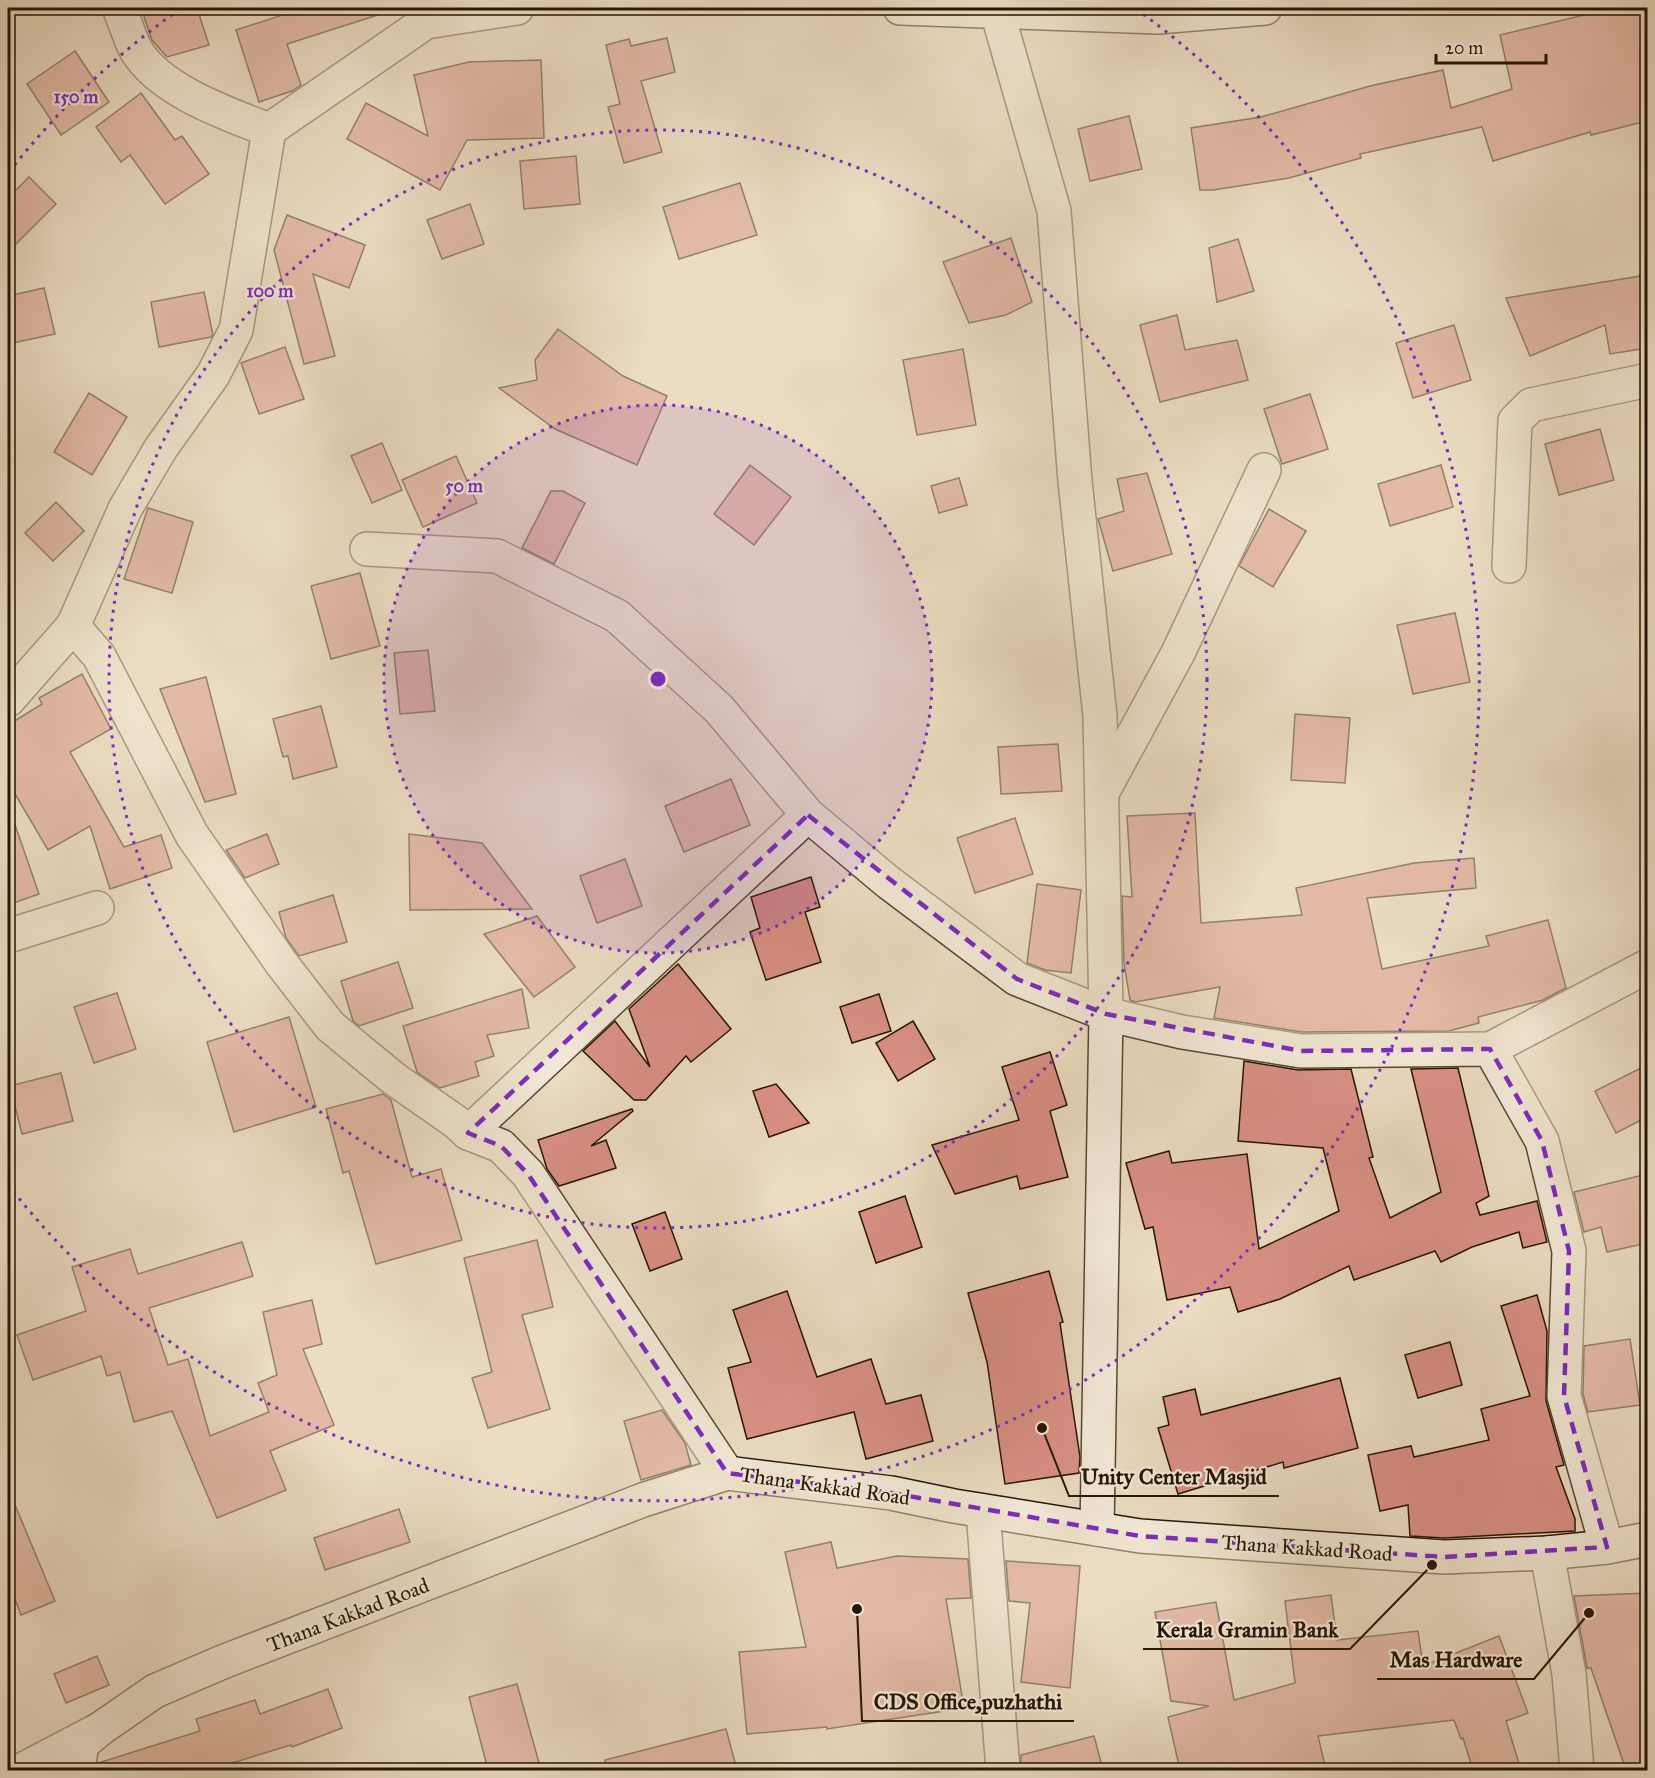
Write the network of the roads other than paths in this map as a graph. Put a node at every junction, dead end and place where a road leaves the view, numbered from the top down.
1 (119, 8) edge
2 (517, 8) edge
3 (900, 8) edge
4 (1264, 8) edge
5 (997, 9) edge
6 (269, 130) junction
7 (1647, 380) edge
8 (1264, 470) dead end
9 (368, 549) dead end
10 (1509, 566) dead end
11 (73, 626) junction
12 (8, 700) edge
13 (1101, 794) junction
14 (808, 815) junction
15 (97, 908) dead end
16 (8, 936) edge
17 (1647, 966) edge
18 (1106, 1014) junction
19 (1490, 1049) junction
20 (468, 1133) junction
21 (727, 1473) junction
22 (983, 1510) junction
23 (1097, 1529) junction
24 (1647, 1539) edge
25 (1607, 1548) junction
26 (1547, 1553) junction
27 (100, 1729) junction
28 (22, 1770) edge
29 (78, 1770) edge
30 (1002, 1770) edge
31 (1577, 1770) edge

1 - 6 street
2 - 6 street
3 - 5 street
4 - 5 street
5 - 13 street
6 - 11 street
7 - 10 street
8 - 13 street
9 - 14 street
11 - 12 street
11 - 20 street
13 - 18 street
14 - 18 street
14 - 20 street
15 - 16 street
17 - 19 street
18 - 19 street
18 - 23 street
19 - 25 street
20 - 21 street
21 - 22 street, Thana Kakkad Road
21 - 27 street, Thana Kakkad Road
22 - 23 street, Thana Kakkad Road
22 - 30 street
23 - 26 street, Thana Kakkad Road
24 - 25 street, Thana Kakkad Road
25 - 26 street, Thana Kakkad Road
26 - 31 street
27 - 28 street
27 - 29 street, Thana Kakkad Road

